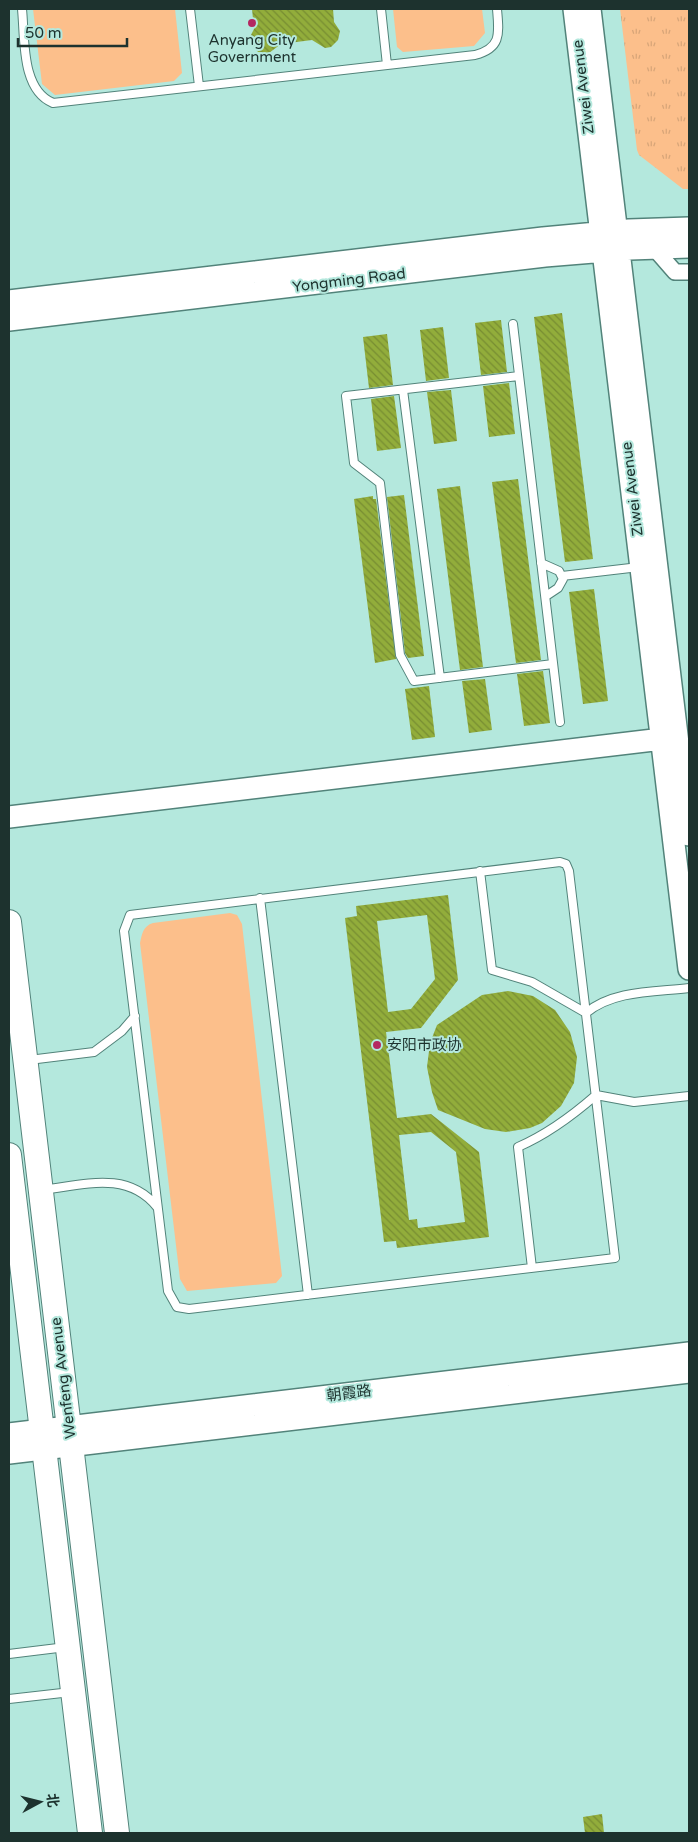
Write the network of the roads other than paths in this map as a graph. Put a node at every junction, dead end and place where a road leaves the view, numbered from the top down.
1 (22, 9) edge
2 (190, 9) edge
3 (381, 9) edge
4 (497, 9) edge
5 (574, 9) edge
6 (590, 9) edge
7 (387, 65) junction
8 (199, 86) junction
9 (689, 228) edge
10 (610, 241) junction
11 (689, 247) edge
12 (654, 248) junction
13 (689, 272) edge
14 (9, 301) edge
15 (9, 320) edge
16 (513, 324) dead end
17 (520, 376) junction
18 (403, 390) junction
19 (542, 563) junction
20 (641, 567) junction
21 (562, 576) junction
22 (546, 596) junction
23 (554, 664) junction
24 (440, 678) junction
25 (560, 722) dead end
26 (662, 739) junction
27 (685, 756) edge
28 (9, 817) edge
29 (689, 835) edge
30 (480, 871) junction
31 (260, 898) junction
32 (9, 922) edge
33 (689, 969) edge
34 (689, 988) edge
35 (586, 1013) junction
36 (135, 1016) junction
37 (25, 1060) junction
38 (596, 1095) junction
39 (689, 1096) edge
40 (9, 1166) edge
41 (40, 1190) junction
42 (158, 1208) junction
43 (532, 1268) junction
44 (308, 1294) junction
45 (689, 1353) edge
46 (689, 1372) edge
47 (9, 1434) edge
48 (70, 1436) junction
49 (43, 1440) junction
50 (9, 1453) edge
51 (68, 1646) junction
52 (9, 1654) edge
53 (73, 1692) junction
54 (9, 1699) edge
55 (90, 1833) edge
56 (116, 1833) edge

1 - 8 lane
2 - 8 lane
3 - 7 lane
4 - 7 lane
5 - 10 street, Ziwei Avenue
6 - 10 street, Ziwei Avenue
7 - 8 lane
9 - 10 street, Yongming Road
10 - 12 street, Yongming Road
10 - 14 street, Yongming Road
10 - 15 street, Yongming Road
10 - 20 street, Ziwei Avenue
10 - 27 street, Ziwei Avenue
11 - 12 street, Yongming Road
12 - 13 street
16 - 17 lane
17 - 18 lane
17 - 19 lane
18 - 24 lane
18 - 24 lane
19 - 21 lane
19 - 22 lane
20 - 21 lane
20 - 26 street, Ziwei Avenue
21 - 22 lane
22 - 23 lane
23 - 24 lane
23 - 25 lane
26 - 28 street
26 - 33 street, Ziwei Avenue
27 - 29 street, Ziwei Avenue
30 - 31 lane
30 - 35 lane
30 - 35 lane
31 - 36 lane
31 - 44 lane
32 - 37 main road, Wenfeng Avenue
34 - 35 lane
35 - 38 lane
36 - 37 lane
36 - 42 lane
37 - 41 main road, Wenfeng Avenue
38 - 39 lane
38 - 43 lane
38 - 43 lane
40 - 49 main road, Wenfeng Avenue
41 - 42 lane
41 - 48 main road, Wenfeng Avenue
42 - 44 lane
43 - 44 lane
45 - 48 street, 朝霞路
46 - 48 street, 朝霞路
47 - 49 street, 朝霞路
48 - 49 street, 朝霞路
48 - 56 main road, Wenfeng Avenue
49 - 50 street, 朝霞路
49 - 51 main road, Wenfeng Avenue
51 - 52 lane
51 - 53 main road, Wenfeng Avenue
53 - 54 lane
53 - 55 main road, Wenfeng Avenue

